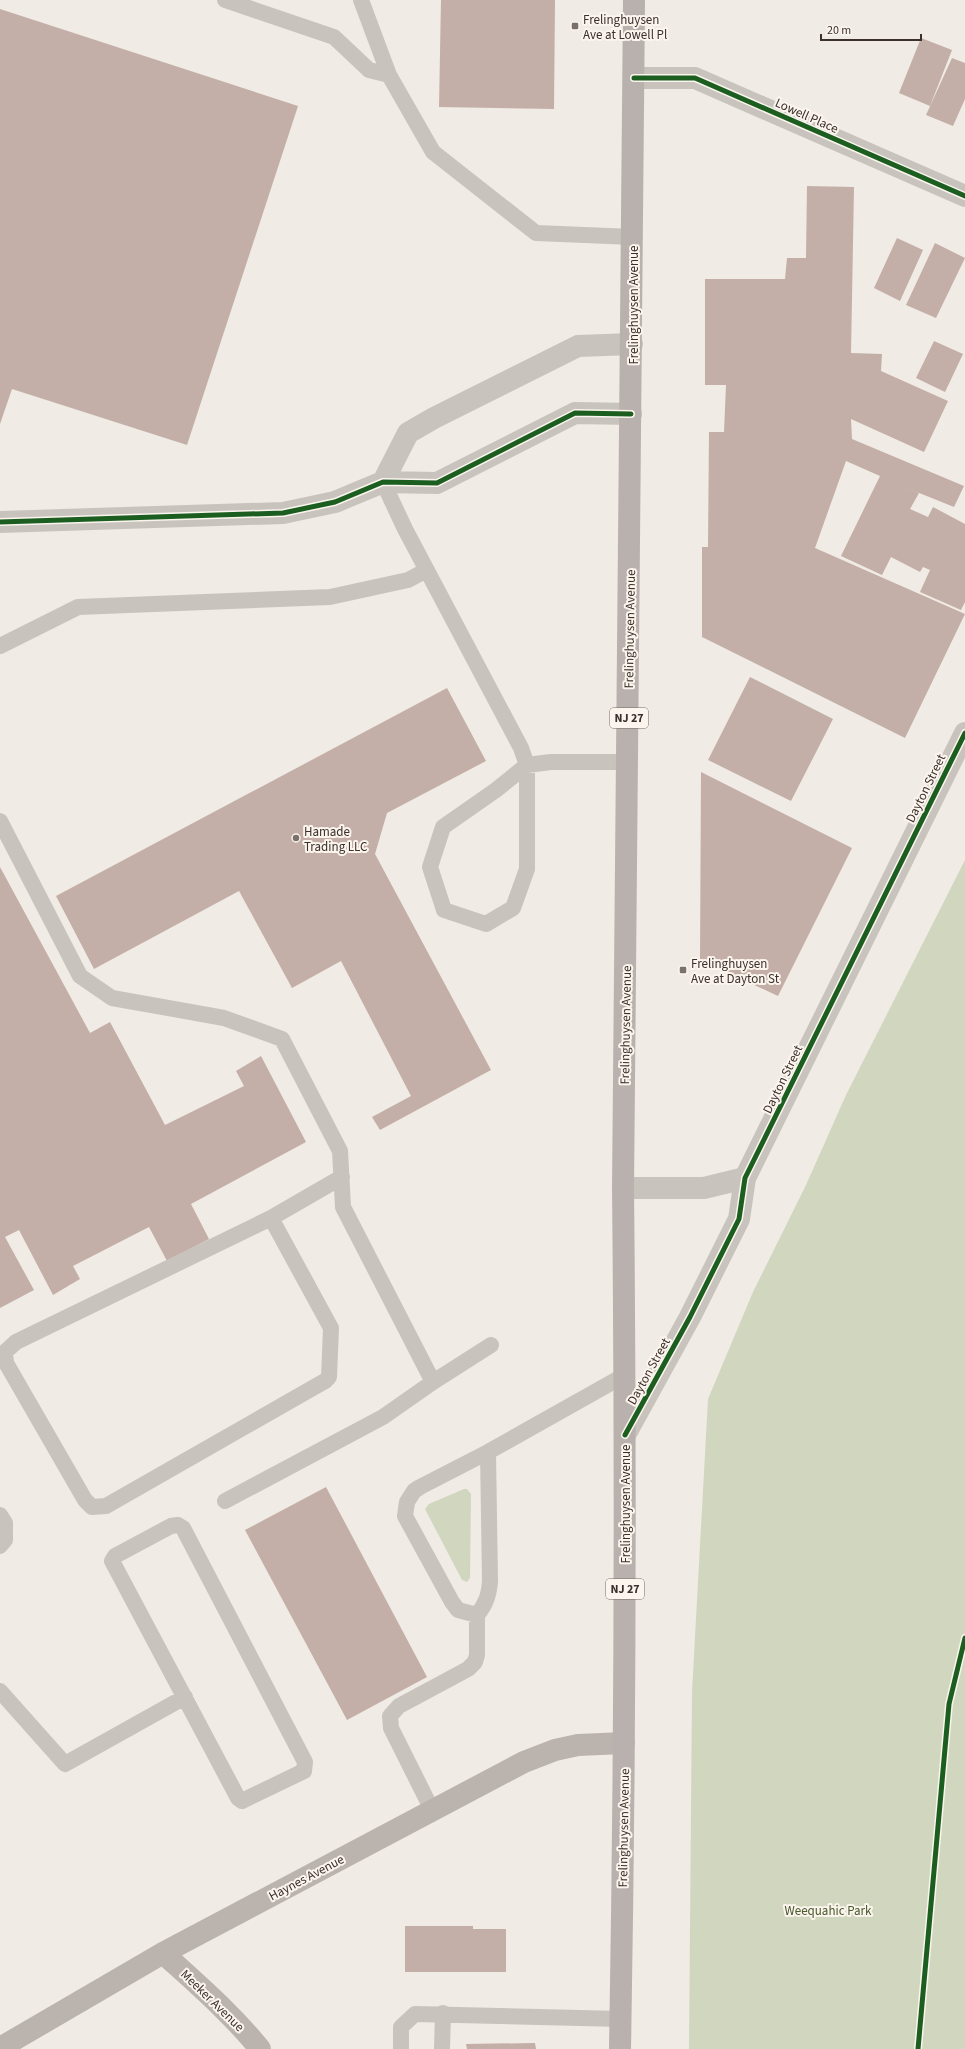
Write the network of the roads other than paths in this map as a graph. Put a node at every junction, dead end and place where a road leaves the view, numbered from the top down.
1 (225, 0) edge
2 (361, 0) edge
3 (634, 0) edge
4 (389, 75) junction
5 (634, 78) junction
6 (965, 196) edge
7 (633, 237) junction
8 (632, 344) junction
9 (632, 414) junction
10 (383, 482) junction
11 (0, 522) edge
12 (427, 570) junction
13 (0, 646) edge
14 (965, 733) edge
15 (628, 762) junction
16 (527, 765) junction
17 (0, 821) edge
18 (342, 1177) junction
19 (745, 1178) junction
20 (623, 1188) junction
21 (272, 1218) junction
22 (491, 1345) dead end
23 (625, 1375) junction
24 (433, 1382) junction
25 (625, 1435) junction
26 (488, 1452) junction
27 (225, 1501) dead end
28 (0, 1515) edge
29 (0, 1546) edge
30 (477, 1614) junction
31 (0, 1692) edge
32 (185, 1697) junction
33 (624, 1743) junction
34 (432, 1810) junction
35 (163, 1953) junction
36 (443, 2013) junction
37 (621, 2019) junction
38 (1, 2046) edge
39 (260, 2049) edge
40 (401, 2049) edge
41 (442, 2049) edge
42 (620, 2049) edge

1 - 4 lane
2 - 4 lane
3 - 5 main road, Frelinghuysen Avenue / NJ 27
4 - 7 lane
5 - 6 street, Lowell Place
5 - 7 main road, Frelinghuysen Avenue / NJ 27
7 - 8 main road, Frelinghuysen Avenue / NJ 27
8 - 9 main road, Frelinghuysen Avenue / NJ 27
8 - 10 street
9 - 10 street
9 - 15 main road, Frelinghuysen Avenue / NJ 27
10 - 11 street
10 - 12 lane
12 - 13 lane
12 - 16 lane
14 - 19 street, Dayton Street
15 - 16 lane
15 - 20 main road, Frelinghuysen Avenue / NJ 27
16 - 16 lane
17 - 18 lane
18 - 21 lane
18 - 24 lane
19 - 20 street
19 - 25 street, Dayton Street
20 - 23 main road, Frelinghuysen Avenue / NJ 27
21 - 21 lane
22 - 24 lane
23 - 25 main road, Frelinghuysen Avenue / NJ 27
23 - 26 lane
24 - 27 lane
25 - 33 main road, Frelinghuysen Avenue / NJ 27
26 - 30 lane
26 - 30 lane
28 - 29 lane
30 - 34 lane
31 - 32 lane
32 - 32 lane
33 - 34 main road, Haynes Avenue
33 - 37 main road, Frelinghuysen Avenue / NJ 27
34 - 35 main road, Haynes Avenue
35 - 38 main road, Haynes Avenue
35 - 39 main road, Meeker Avenue
36 - 37 lane
36 - 40 lane
36 - 41 lane
37 - 42 main road, Frelinghuysen Avenue / NJ 27

